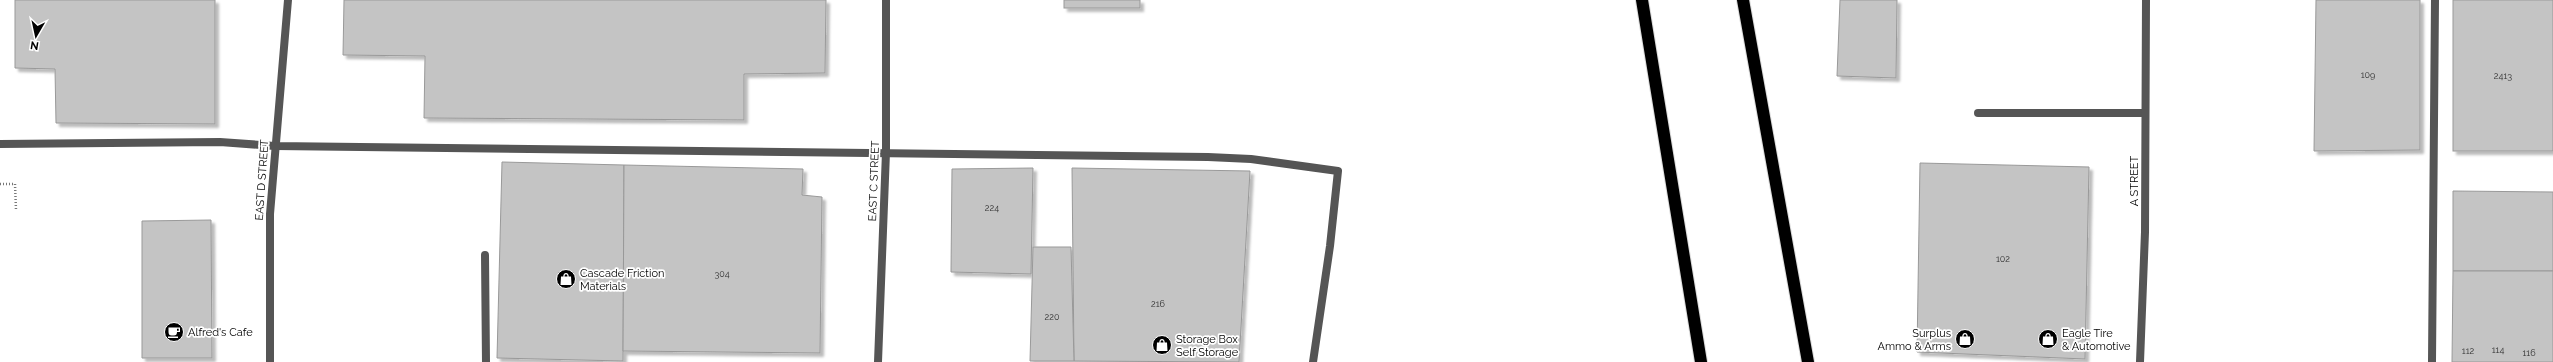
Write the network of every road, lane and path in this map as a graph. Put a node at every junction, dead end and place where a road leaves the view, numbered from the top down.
1 (288, 0) edge
2 (886, 0) edge
3 (1642, 0) edge
4 (1743, 0) edge
5 (2146, 0) edge
6 (2435, 0) edge
7 (1978, 113) dead end
8 (2145, 113) junction
9 (0, 144) edge
10 (275, 146) junction
11 (886, 152) junction
12 (0, 184) edge
13 (16, 210) dead end
14 (485, 255) dead end
15 (270, 362) edge
16 (486, 362) edge
17 (878, 362) edge
18 (1312, 362) edge
19 (1701, 362) edge
20 (1808, 362) edge
21 (2140, 362) edge
22 (2432, 362) edge

1 - 10 street, EAST D STREET
2 - 11 street, EAST C STREET
3 - 19 highway
4 - 20 highway
5 - 8 street, A STREET
6 - 22 street
7 - 8 street
8 - 21 street, A STREET
9 - 10 street
10 - 11 street
10 - 15 street, EAST D STREET
11 - 17 street, EAST C STREET
11 - 18 street
12 - 13 path
14 - 16 street

